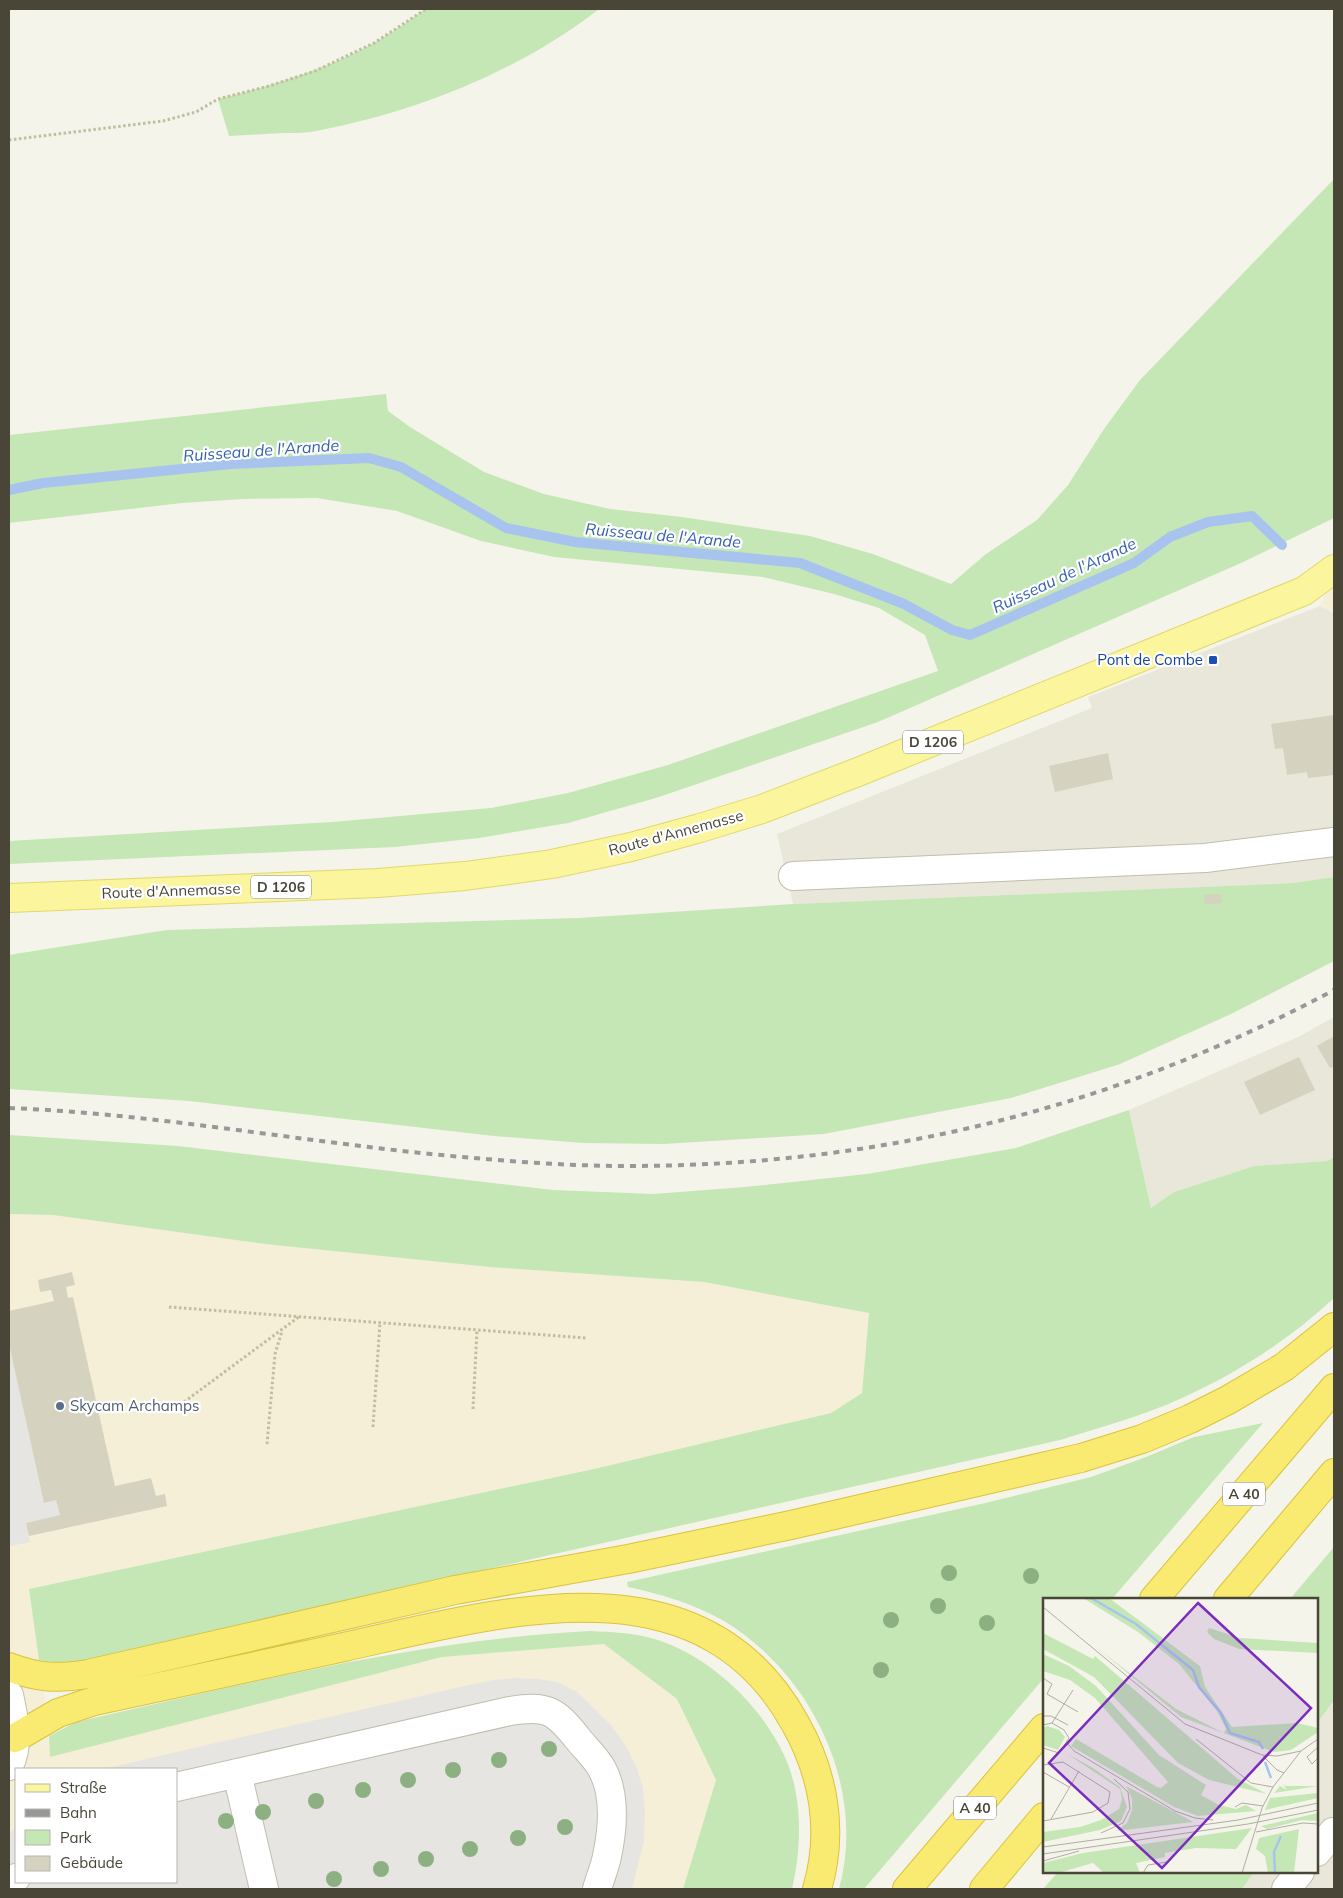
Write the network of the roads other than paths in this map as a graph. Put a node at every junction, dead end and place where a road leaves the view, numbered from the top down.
1 (1334, 569) edge
2 (1334, 589) edge
3 (1304, 591) junction
4 (1334, 842) edge
5 (792, 876) dead end
6 (9, 898) edge
7 (1334, 1327) edge
8 (1334, 1388) edge
9 (1334, 1473) edge
10 (1155, 1598) edge
11 (1229, 1598) edge
12 (9, 1667) edge
13 (9, 1695) edge
14 (1043, 1729) edge
15 (15, 1738) junction
16 (9, 1766) edge
17 (237, 1773) junction
18 (178, 1787) edge
19 (1043, 1819) edge
20 (1299, 1873) edge
21 (264, 1889) edge
22 (597, 1889) edge
23 (817, 1889) edge
24 (907, 1889) edge
25 (984, 1889) edge
26 (1286, 1889) edge

1 - 3 main road, Route d'Annemasse / D 1206
2 - 3 main road, Route d'Annemasse / D 1206
3 - 6 main road, Route d'Annemasse / D 1206
4 - 5 street
7 - 12 highway
8 - 10 highway, A 40
9 - 11 highway
13 - 15 street
14 - 24 highway, A 40
15 - 16 street
15 - 23 highway
17 - 18 street
17 - 21 street
17 - 22 street
19 - 25 highway
20 - 26 street

